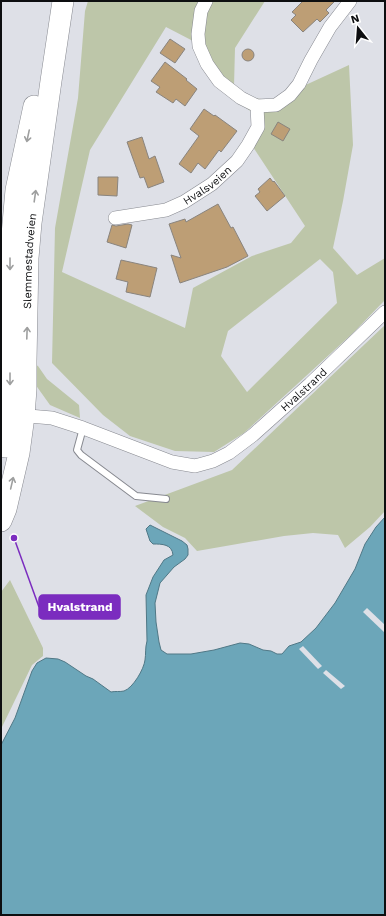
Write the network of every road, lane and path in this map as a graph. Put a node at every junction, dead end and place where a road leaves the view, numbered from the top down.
1 (50, 1) edge
2 (63, 1) edge
3 (206, 1) edge
4 (350, 1) edge
5 (257, 106) junction
6 (115, 218) dead end
7 (13, 305) edge
8 (385, 312) edge
9 (16, 415) junction
10 (83, 428) junction
11 (1, 471) edge
12 (166, 499) dead end
13 (1, 521) edge

1 -> 7 main road, Slemmestadveien
7 -> 2 main road, Slemmestadveien
3 - 5 street
4 - 5 street
5 - 6 street, Hvalsveien
7 - 9 main road, Slemmestadveien
8 - 10 street, Hvalstrand
9 - 10 street, Hvalstrand
9 - 11 main road, Slemmestadveien
13 -> 9 main road, Slemmestadveien
10 - 12 lane

